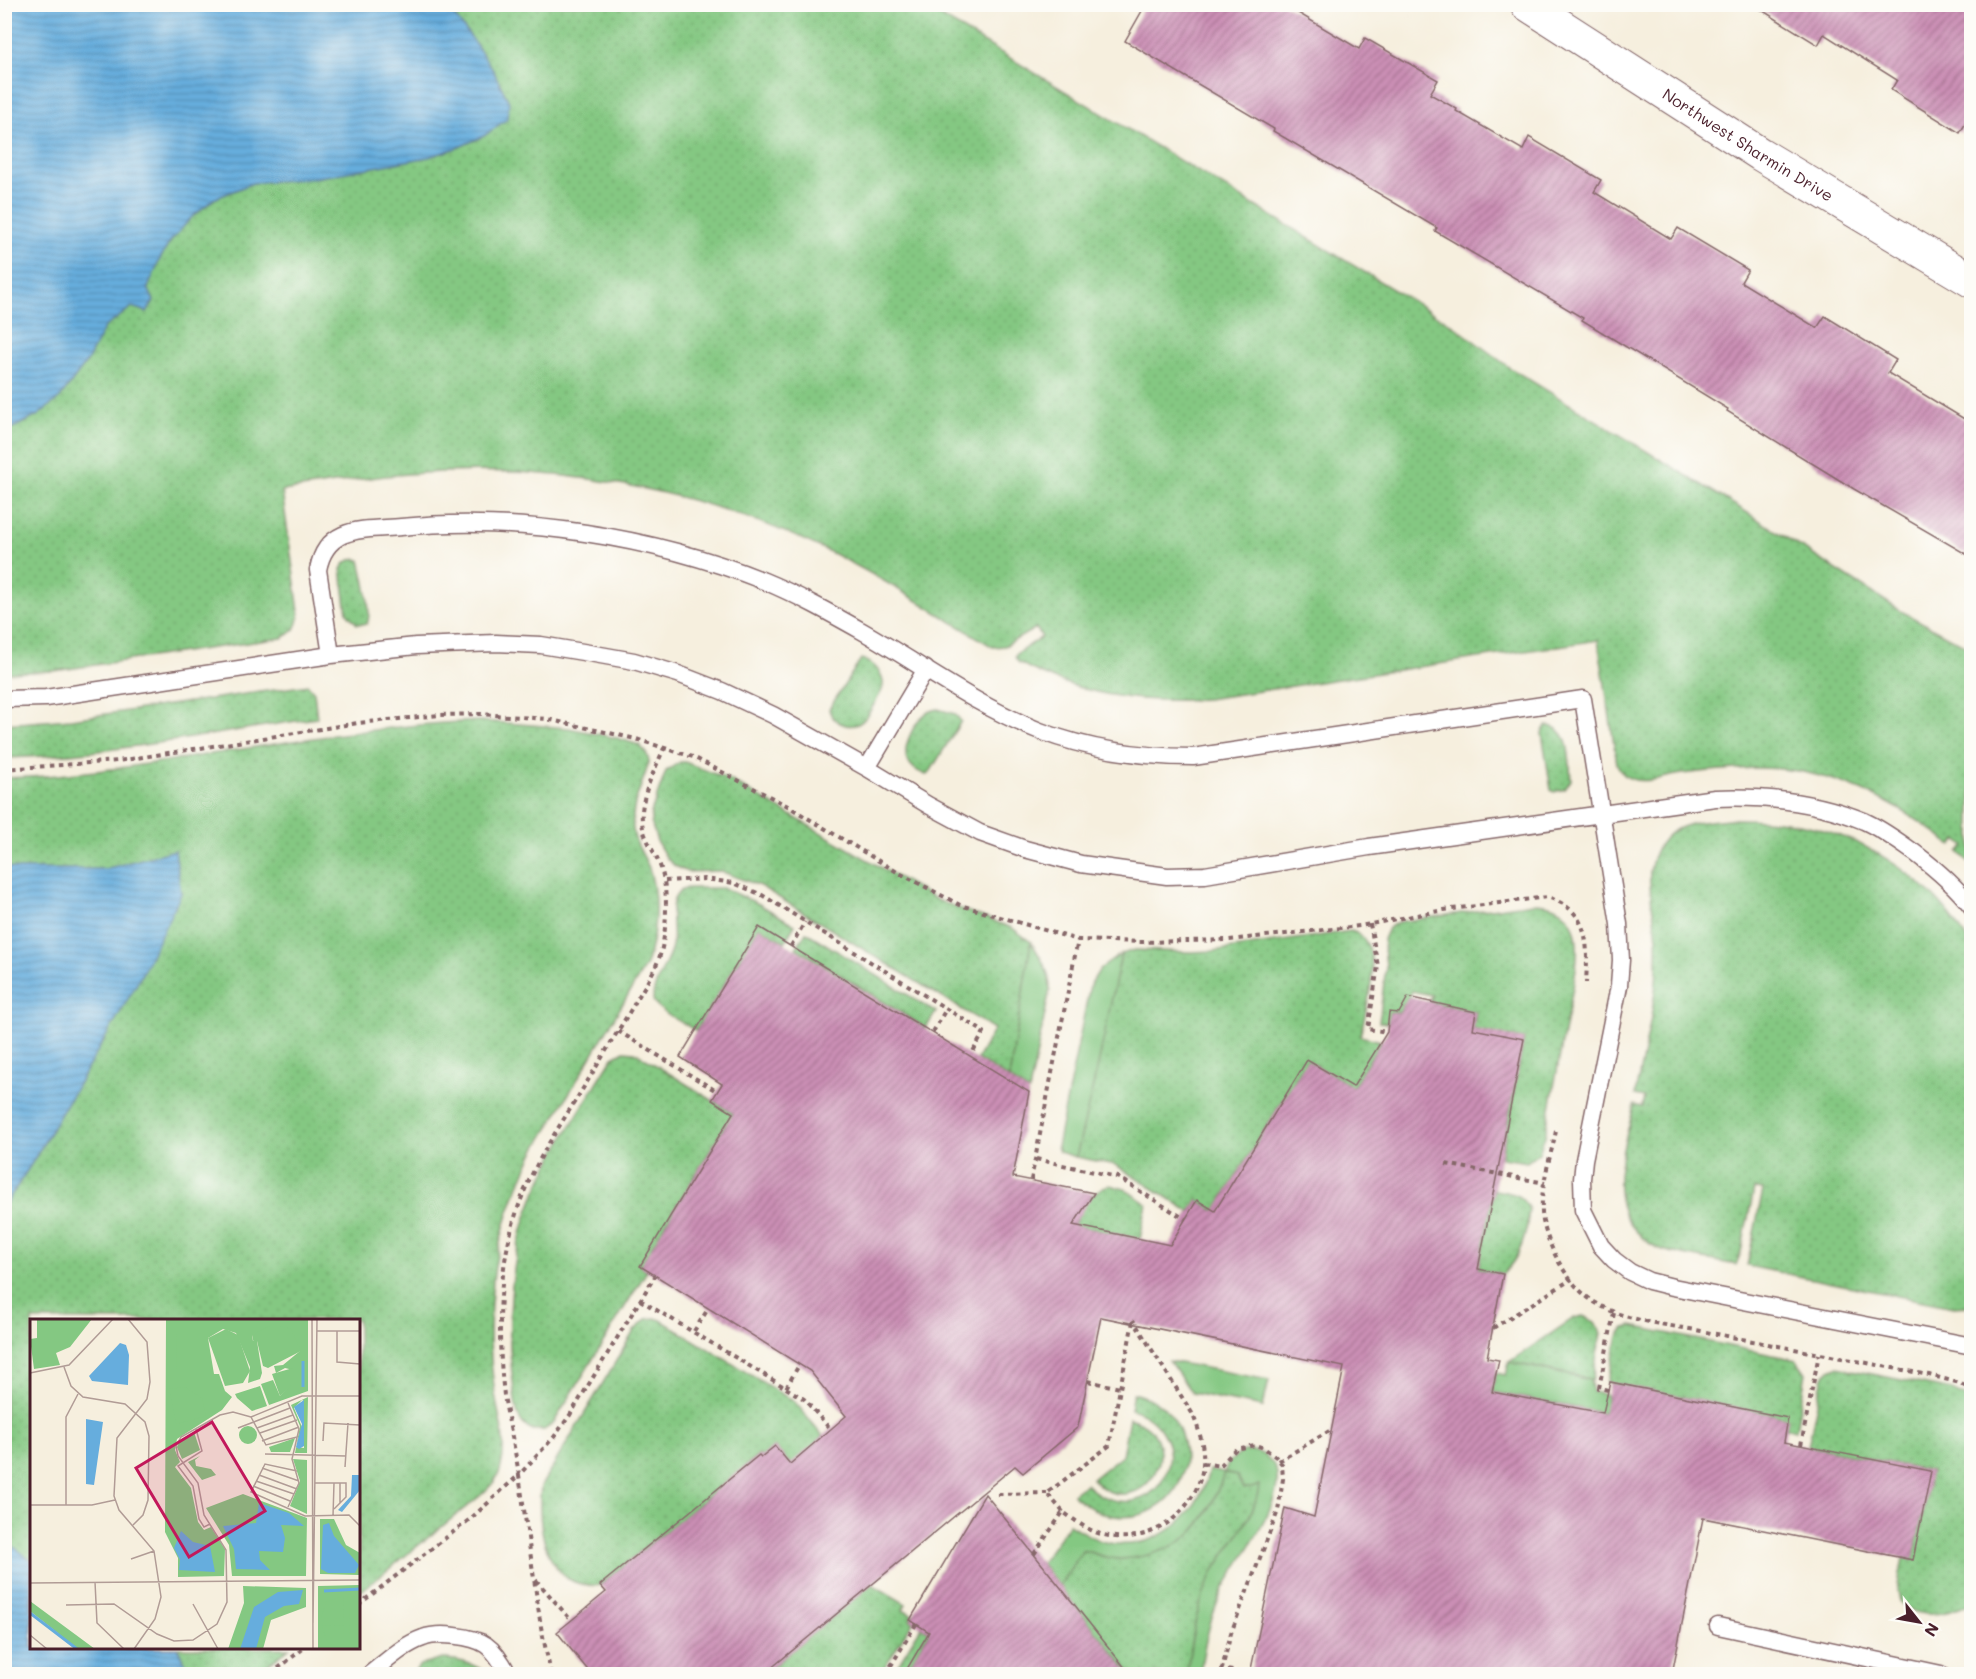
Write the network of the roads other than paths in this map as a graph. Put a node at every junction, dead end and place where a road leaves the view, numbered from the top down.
1 (1527, 4) edge
2 (1971, 280) edge
3 (331, 655) junction
4 (926, 669) junction
5 (4, 699) edge
6 (867, 768) junction
7 (1602, 815) junction
8 (1971, 907) edge
9 (1971, 1346) edge
10 (1718, 1626) dead end
11 (370, 1674) edge
12 (508, 1674) edge
13 (1941, 1674) edge

1 - 2 street, Northwest Sharmin Drive
3 - 4 lane
3 - 5 lane
3 - 6 lane
4 - 6 lane
4 - 7 lane
6 - 7 lane
7 - 8 lane
7 - 9 lane
10 - 13 lane
11 - 12 lane

